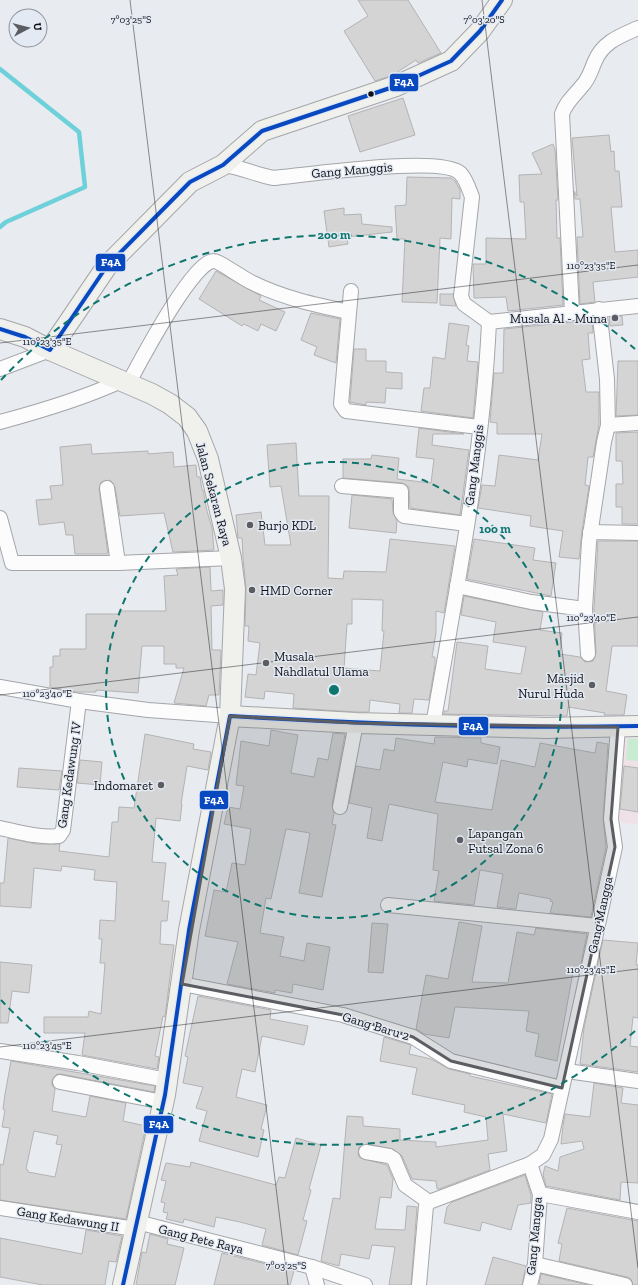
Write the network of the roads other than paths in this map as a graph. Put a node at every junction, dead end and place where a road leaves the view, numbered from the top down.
1 (502, 0) edge
2 (638, 28) edge
3 (222, 165) junction
4 (351, 291) dead end
5 (638, 306) edge
6 (599, 310) junction
7 (348, 312) junction
8 (572, 312) junction
9 (489, 322) junction
10 (0, 329) edge
11 (50, 350) junction
12 (0, 369) edge
13 (125, 382) junction
14 (0, 422) edge
15 (638, 423) edge
16 (608, 425) junction
17 (479, 427) junction
18 (342, 486) dead end
19 (107, 488) dead end
20 (0, 518) edge
21 (466, 524) junction
22 (590, 532) junction
23 (638, 532) edge
24 (231, 558) junction
25 (6, 563) edge
26 (118, 563) junction
27 (457, 586) junction
28 (585, 609) junction
29 (588, 654) dead end
30 (0, 686) edge
31 (79, 702) junction
32 (230, 716) junction
33 (356, 723) junction
34 (434, 725) junction
35 (638, 726) edge
36 (618, 727) junction
37 (340, 807) dead end
38 (0, 828) edge
39 (388, 905) dead end
40 (598, 926) junction
41 (182, 984) junction
42 (0, 1051) edge
43 (567, 1072) junction
44 (167, 1080) junction
45 (638, 1081) edge
46 (60, 1082) dead end
47 (562, 1088) junction
48 (163, 1102) junction
49 (366, 1152) dead end
50 (530, 1164) junction
51 (540, 1194) junction
52 (429, 1202) junction
53 (0, 1208) edge
54 (638, 1212) edge
55 (136, 1226) junction
56 (535, 1264) junction
57 (312, 1267) junction
58 (123, 1285) edge
59 (316, 1285) edge
60 (365, 1285) edge
61 (419, 1285) edge
62 (530, 1285) edge
63 (625, 1285) edge

1 - 3 main road
2 - 8 street
3 - 9 street, Gang Manggis
3 - 11 main road
4 - 7 street
5 - 6 street
6 - 8 street
6 - 16 street
7 - 13 street
7 - 17 street
8 - 9 street
9 - 17 street, Gang Manggis
10 - 11 main road, Jalan Sekaran Raya
11 - 12 street
11 - 13 main road, Jalan Sekaran Raya
13 - 14 street
13 - 24 main road, Jalan Sekaran Raya
15 - 16 street
16 - 22 street
17 - 21 street, Gang Manggis
18 - 21 street
19 - 26 street
20 - 25 street
21 - 27 street, Gang Manggis
22 - 23 street
22 - 28 street
24 - 26 street
24 - 32 main road, Jalan Sekaran Raya
25 - 26 street
27 - 28 street
27 - 34 street, Gang Manggis
28 - 29 street
30 - 31 street
31 - 32 street
31 - 38 street, Gang Kedawung IV
32 - 33 main road
32 - 41 main road, Jalan Sekaran Raya
33 - 34 main road
33 - 37 street
34 - 36 main road
35 - 36 main road
36 - 40 street, Gang Mangga
39 - 40 street
40 - 43 street, Gang Mangga
41 - 44 main road, Jalan Sekaran Raya
41 - 47 street, Gang Baru 2
42 - 44 street
43 - 45 street
43 - 47 street, Gang Mangga
44 - 48 main road, Jalan Sekaran Raya
46 - 48 street
47 - 50 street, Gang Mangga
48 - 55 main road, Jalan Sekaran Raya
49 - 52 street
50 - 51 street, Gang Mangga
50 - 52 street, Gang Mangga
51 - 54 street
51 - 56 street, Gang Mangga
52 - 61 street
53 - 55 street, Gang Kedawung II
55 - 57 street, Gang Pete Raya
55 - 58 main road, Jalan Sekaran Raya
56 - 62 street, Gang Mangga
56 - 63 street
57 - 59 street
57 - 60 street, Gang Pete Raya

